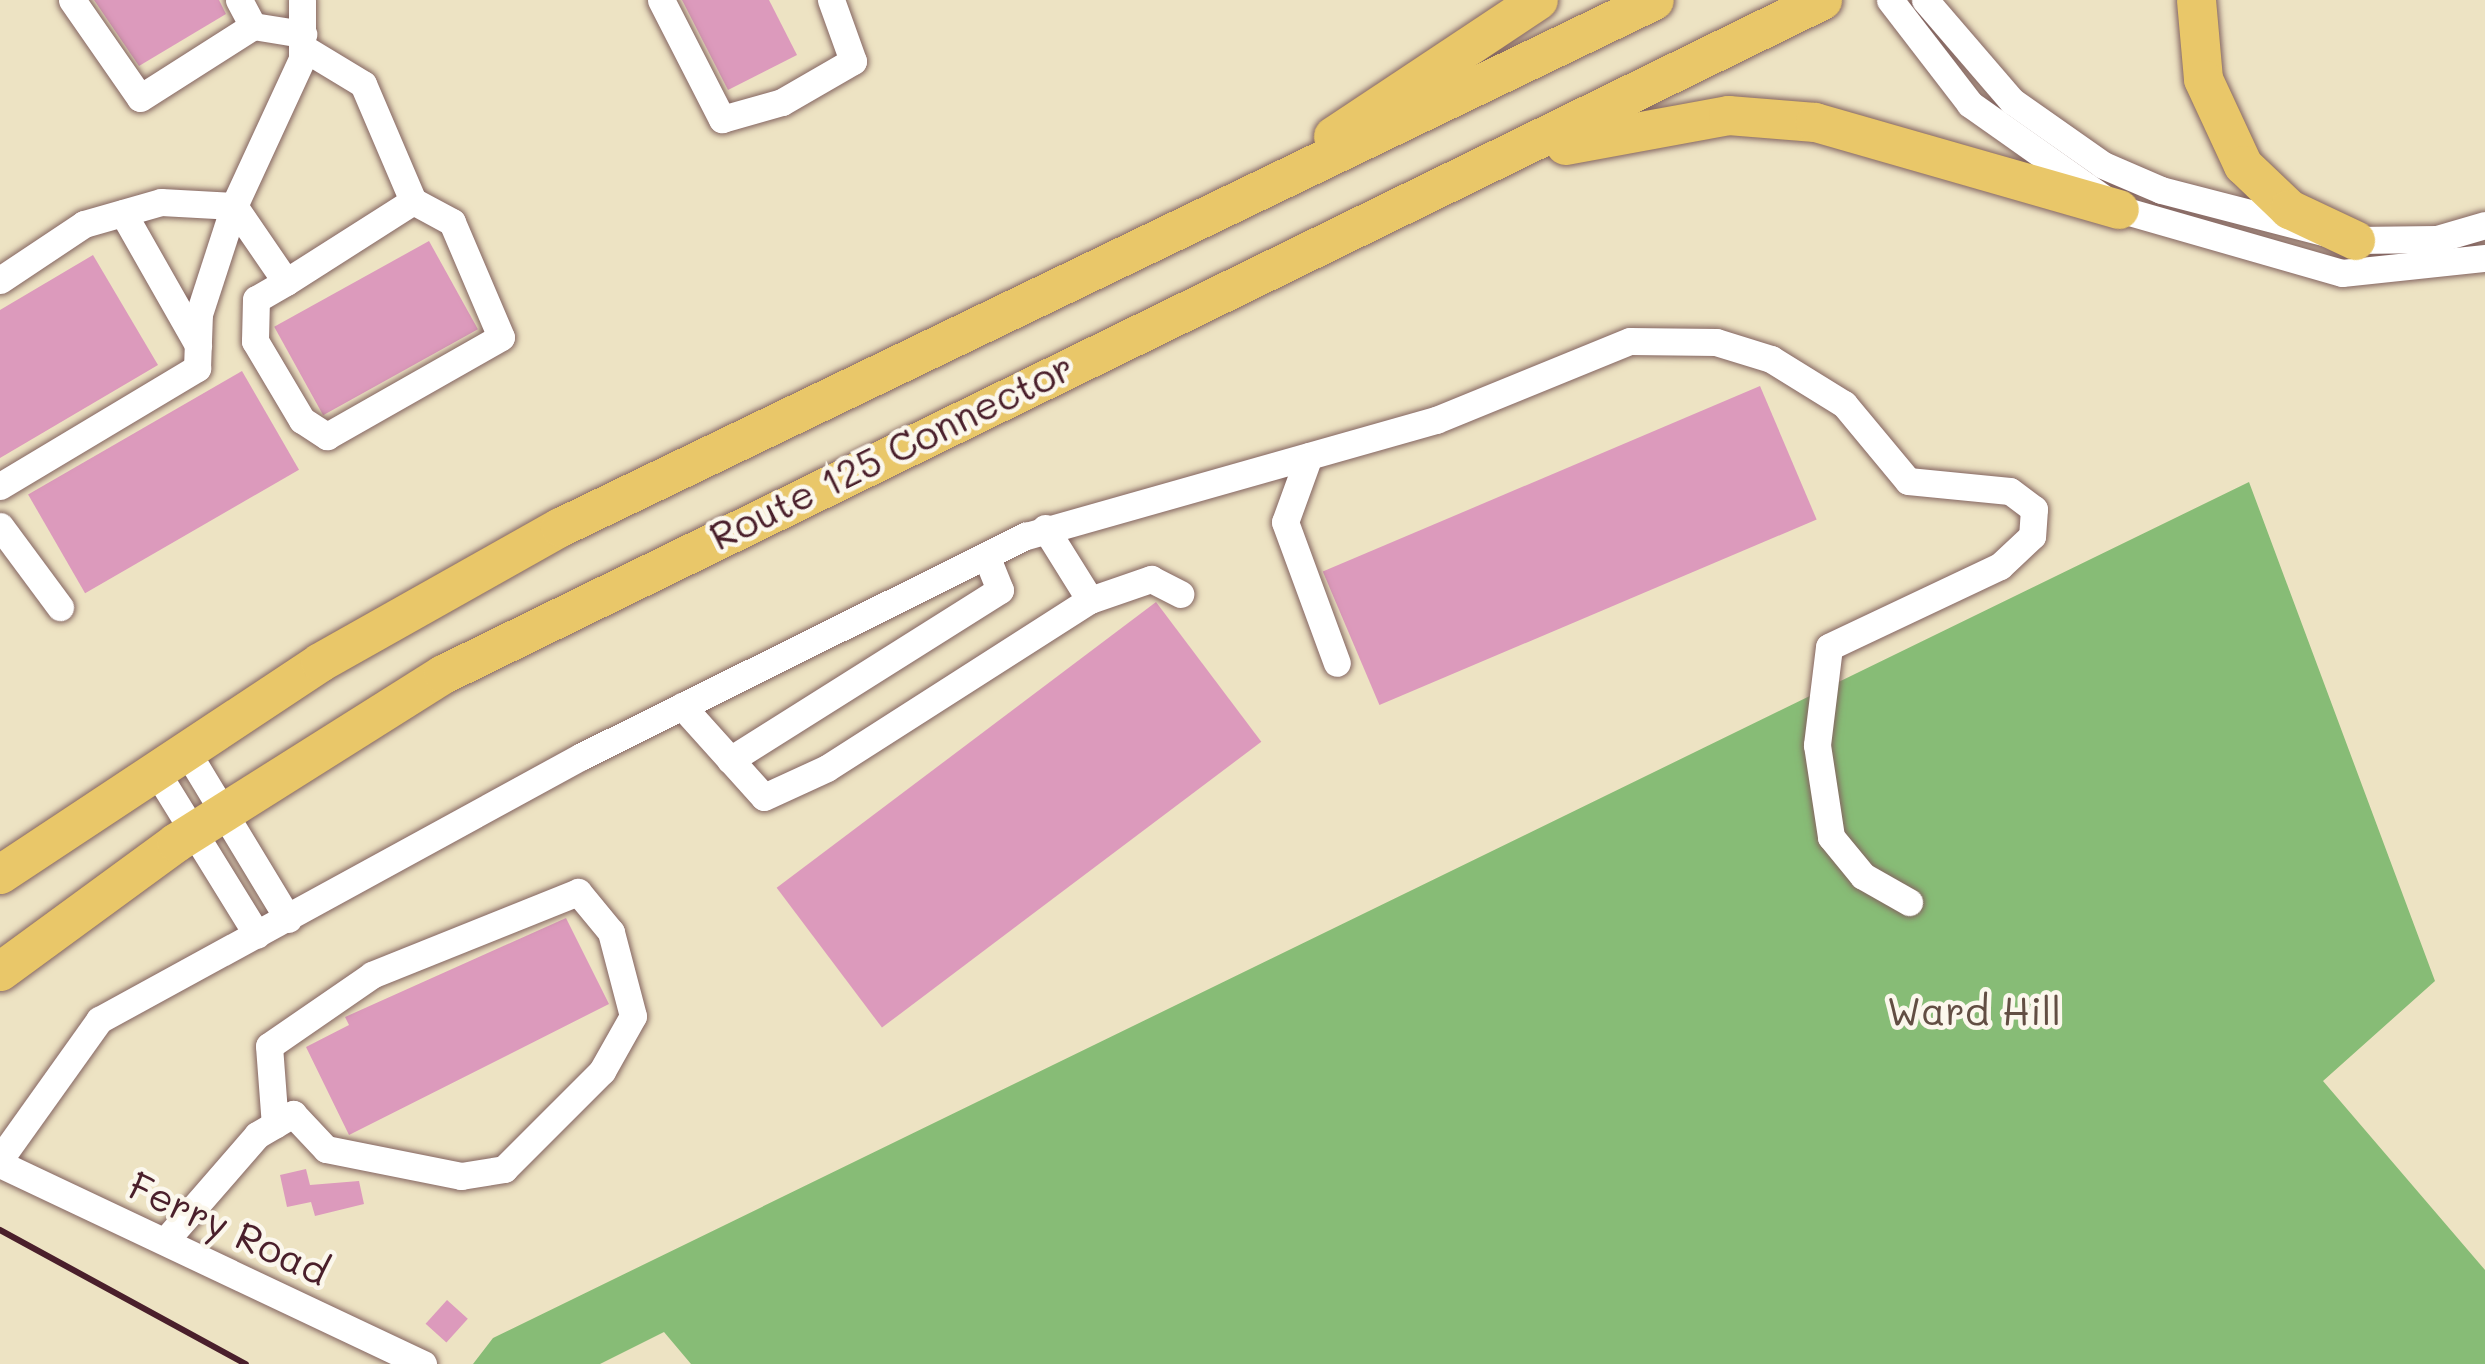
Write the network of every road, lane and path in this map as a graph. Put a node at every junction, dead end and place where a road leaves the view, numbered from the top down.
1 (72, 0) edge
2 (238, 0) edge
3 (302, 0) edge
4 (661, 0) edge
5 (831, 0) edge
6 (1538, 0) edge
7 (1654, 0) edge
8 (1822, 0) edge
9 (1890, 0) edge
10 (1925, 0) edge
11 (2196, 0) edge
12 (253, 26) junction
13 (302, 41) junction
14 (1502, 161) junction
15 (1254, 195) junction
16 (413, 201) junction
17 (234, 206) junction
18 (2120, 209) junction
19 (123, 213) junction
20 (2485, 225) edge
21 (2355, 240) junction
22 (2485, 258) edge
23 (0, 280) edge
24 (286, 282) junction
25 (198, 345) junction
26 (1310, 457) junction
27 (0, 486) edge
28 (0, 526) edge
29 (1045, 528) junction
30 (986, 556) junction
31 (1180, 594) dead end
32 (1090, 600) junction
33 (60, 607) dead end
34 (1337, 663) dead end
35 (682, 706) junction
36 (169, 758) junction
37 (730, 760) junction
38 (209, 820) junction
39 (0, 874) edge
40 (1909, 902) dead end
41 (288, 919) junction
42 (257, 935) junction
43 (0, 971) edge
44 (274, 1125) junction
45 (0, 1161) edge
46 (165, 1241) junction
47 (424, 1364) edge

1 - 12 street
2 - 12 street
3 - 13 street
4 - 5 street
6 - 15 highway
7 - 15 highway, Route 125 Connector
8 - 14 highway, Route 125 Connector
9 - 18 street
10 - 21 street
11 - 21 highway
12 - 13 street
13 - 16 street
13 - 17 street
14 - 18 highway
14 - 38 highway, Route 125 Connector
15 - 36 highway, Route 125 Connector
16 - 24 street
16 - 24 street
17 - 19 street
17 - 24 street
17 - 25 street
18 - 22 street
19 - 23 street
19 - 25 street
20 - 21 street
25 - 27 street
26 - 29 street
26 - 34 street
26 - 40 street
28 - 33 street
29 - 30 street
29 - 32 street
30 - 35 street
30 - 37 street
31 - 32 street
32 - 37 street
35 - 37 street
35 - 41 street
36 - 38 street
36 - 38 street
36 - 39 highway, Route 125 Connector
38 - 41 street
38 - 42 street
38 - 43 highway, Route 125 Connector
41 - 42 street
42 - 45 street
44 - 44 street
44 - 46 street
45 - 46 street, Ferry Road
46 - 47 street, Ferry Road

